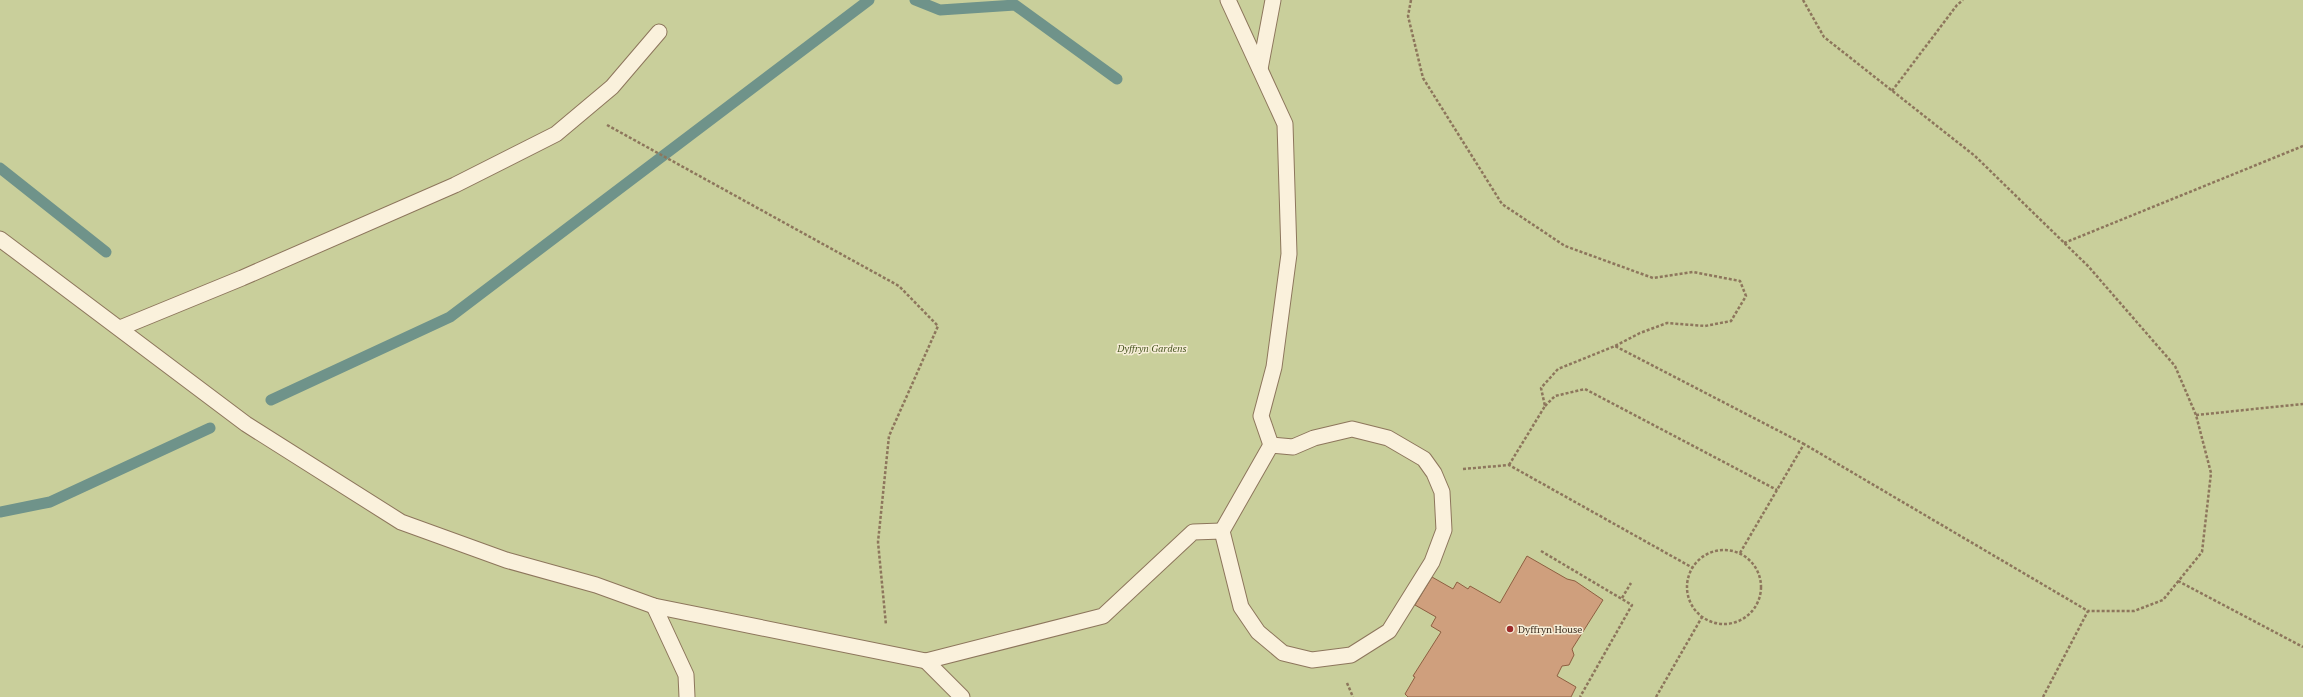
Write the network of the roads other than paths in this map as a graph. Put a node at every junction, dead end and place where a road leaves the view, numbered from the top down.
1 (1228, 0) edge
2 (1273, 0) edge
3 (659, 32) dead end
4 (1260, 69) junction
5 (0, 239) edge
6 (120, 328) junction
7 (1271, 445) junction
8 (1222, 531) junction
9 (654, 606) junction
10 (926, 661) junction
11 (687, 697) edge
12 (962, 697) edge

1 - 4 lane
2 - 4 lane
3 - 6 lane
4 - 7 lane
5 - 6 lane
6 - 9 lane
7 - 8 lane
7 - 8 lane
8 - 10 lane
9 - 10 lane
9 - 11 lane
10 - 12 lane

